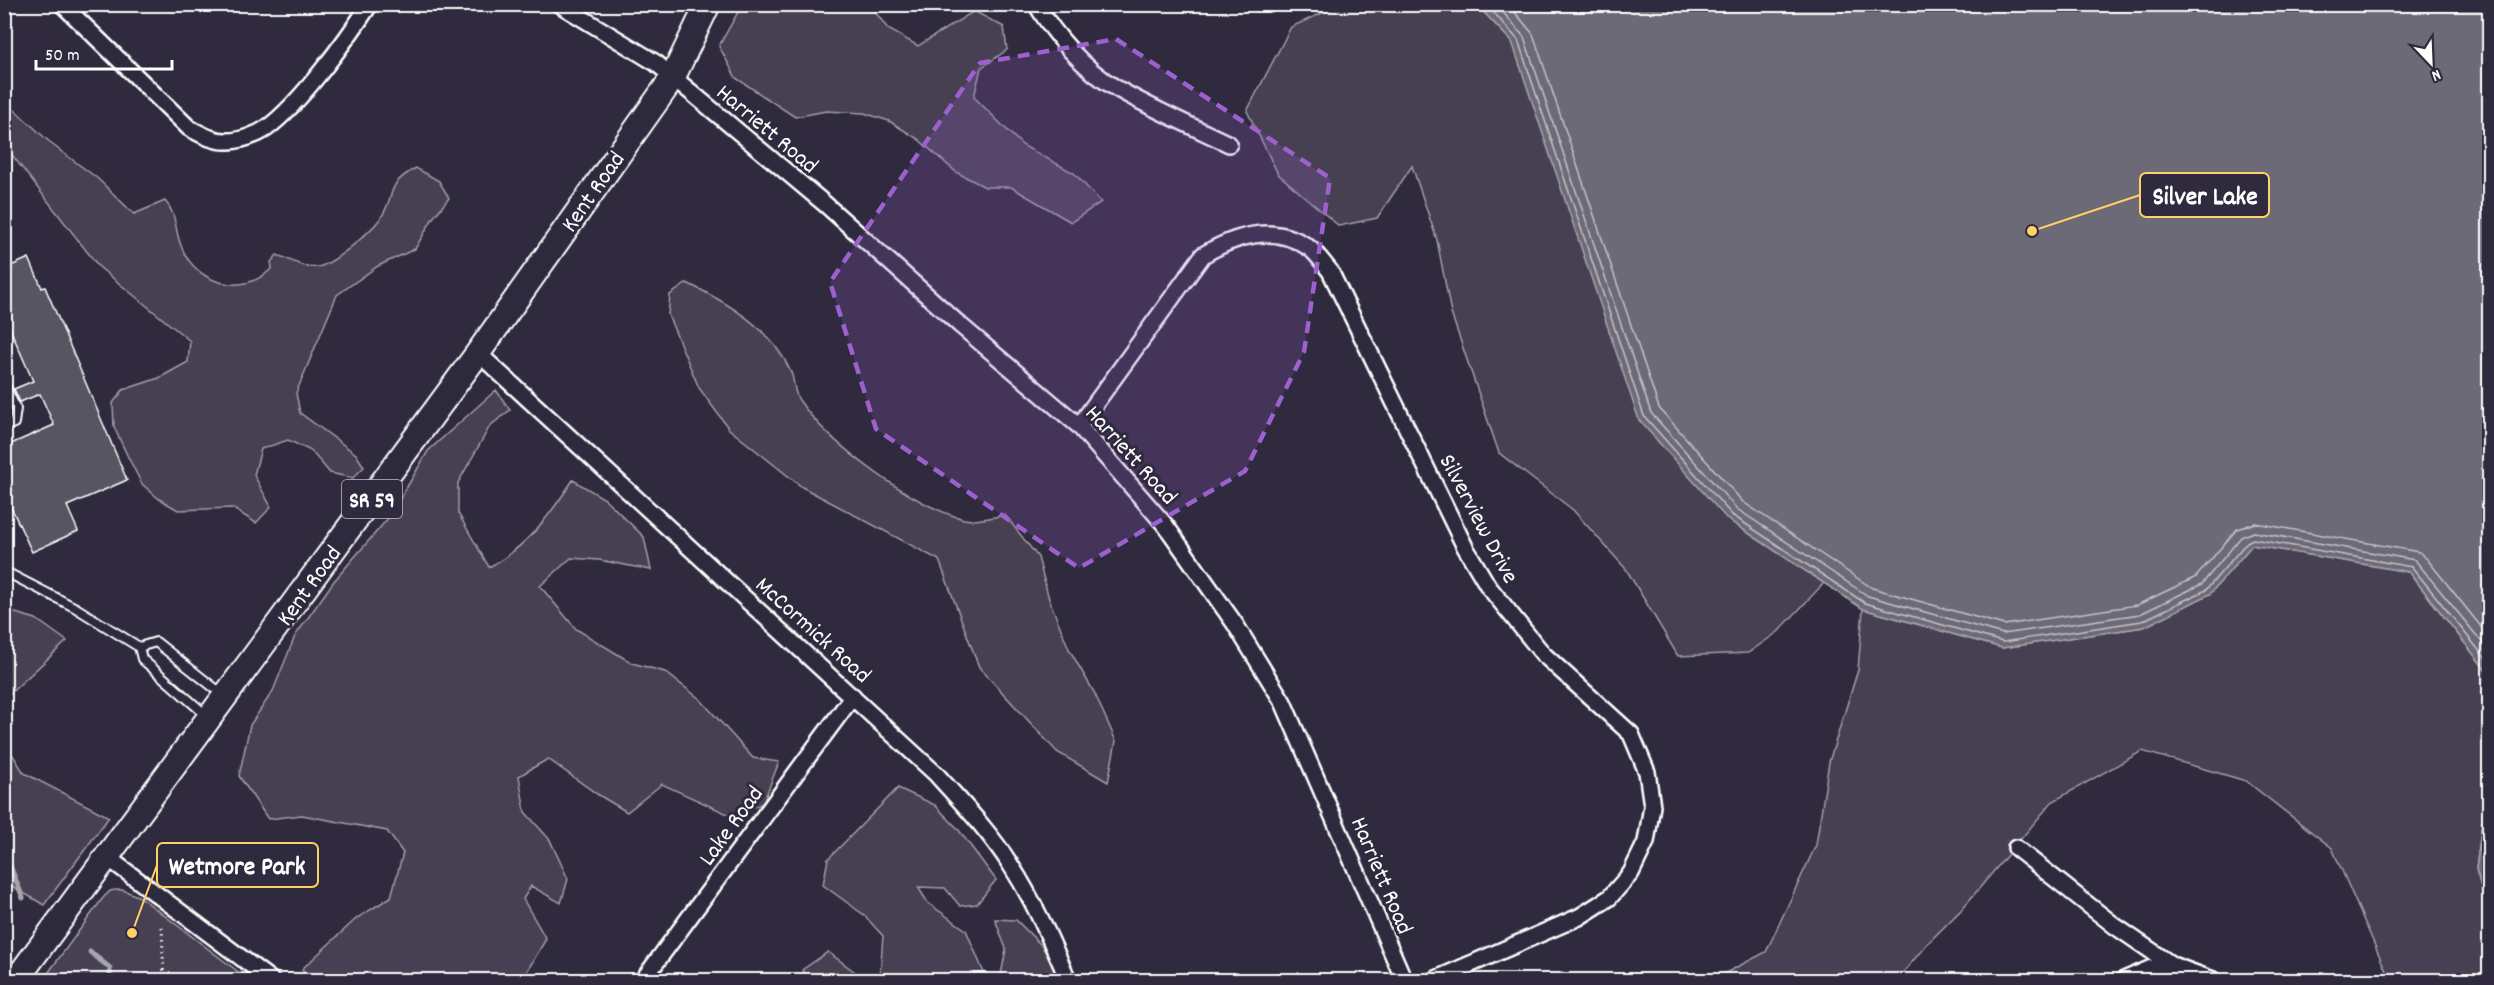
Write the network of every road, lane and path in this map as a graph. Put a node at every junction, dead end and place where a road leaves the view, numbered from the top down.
1 (62, 4) edge
2 (370, 4) edge
3 (560, 4) edge
4 (708, 4) edge
5 (1036, 4) edge
6 (672, 79) junction
7 (1229, 144) dead end
8 (478, 353) junction
9 (4, 383) edge
10 (1079, 426) junction
11 (4, 427) edge
12 (4, 571) edge
13 (139, 647) junction
14 (853, 696) junction
15 (225, 697) junction
16 (210, 718) junction
17 (2016, 848) dead end
18 (107, 857) junction
19 (162, 927) dead end
20 (2172, 965) junction
21 (16, 981) edge
22 (164, 981) edge
23 (272, 981) edge
24 (643, 981) edge
25 (1068, 981) edge
26 (1404, 981) edge
27 (1434, 981) edge
28 (2124, 981) edge
29 (2213, 981) edge

1 - 2 street
3 - 6 street, Harriett Road
4 - 6 main road, Kent Road / SR 59
5 - 7 street
6 - 8 main road, Kent Road / SR 59
6 - 10 street, Harriett Road
8 - 14 street, McCormick Road
8 - 15 main road, Kent Road / SR 59
9 - 11 lane
10 - 26 street, Harriett Road
10 - 27 street, Silverview Drive
12 - 13 lane
13 - 15 lane
13 - 16 lane
14 - 24 street, Lake Road
14 - 25 street, McCormick Road
15 - 16 main road, Kent Road / SR 59
16 - 18 main road, Kent Road / SR 59
17 - 20 street
18 - 21 main road, Kent Road / SR 59
18 - 23 street
19 - 22 path
20 - 28 street
20 - 29 street

